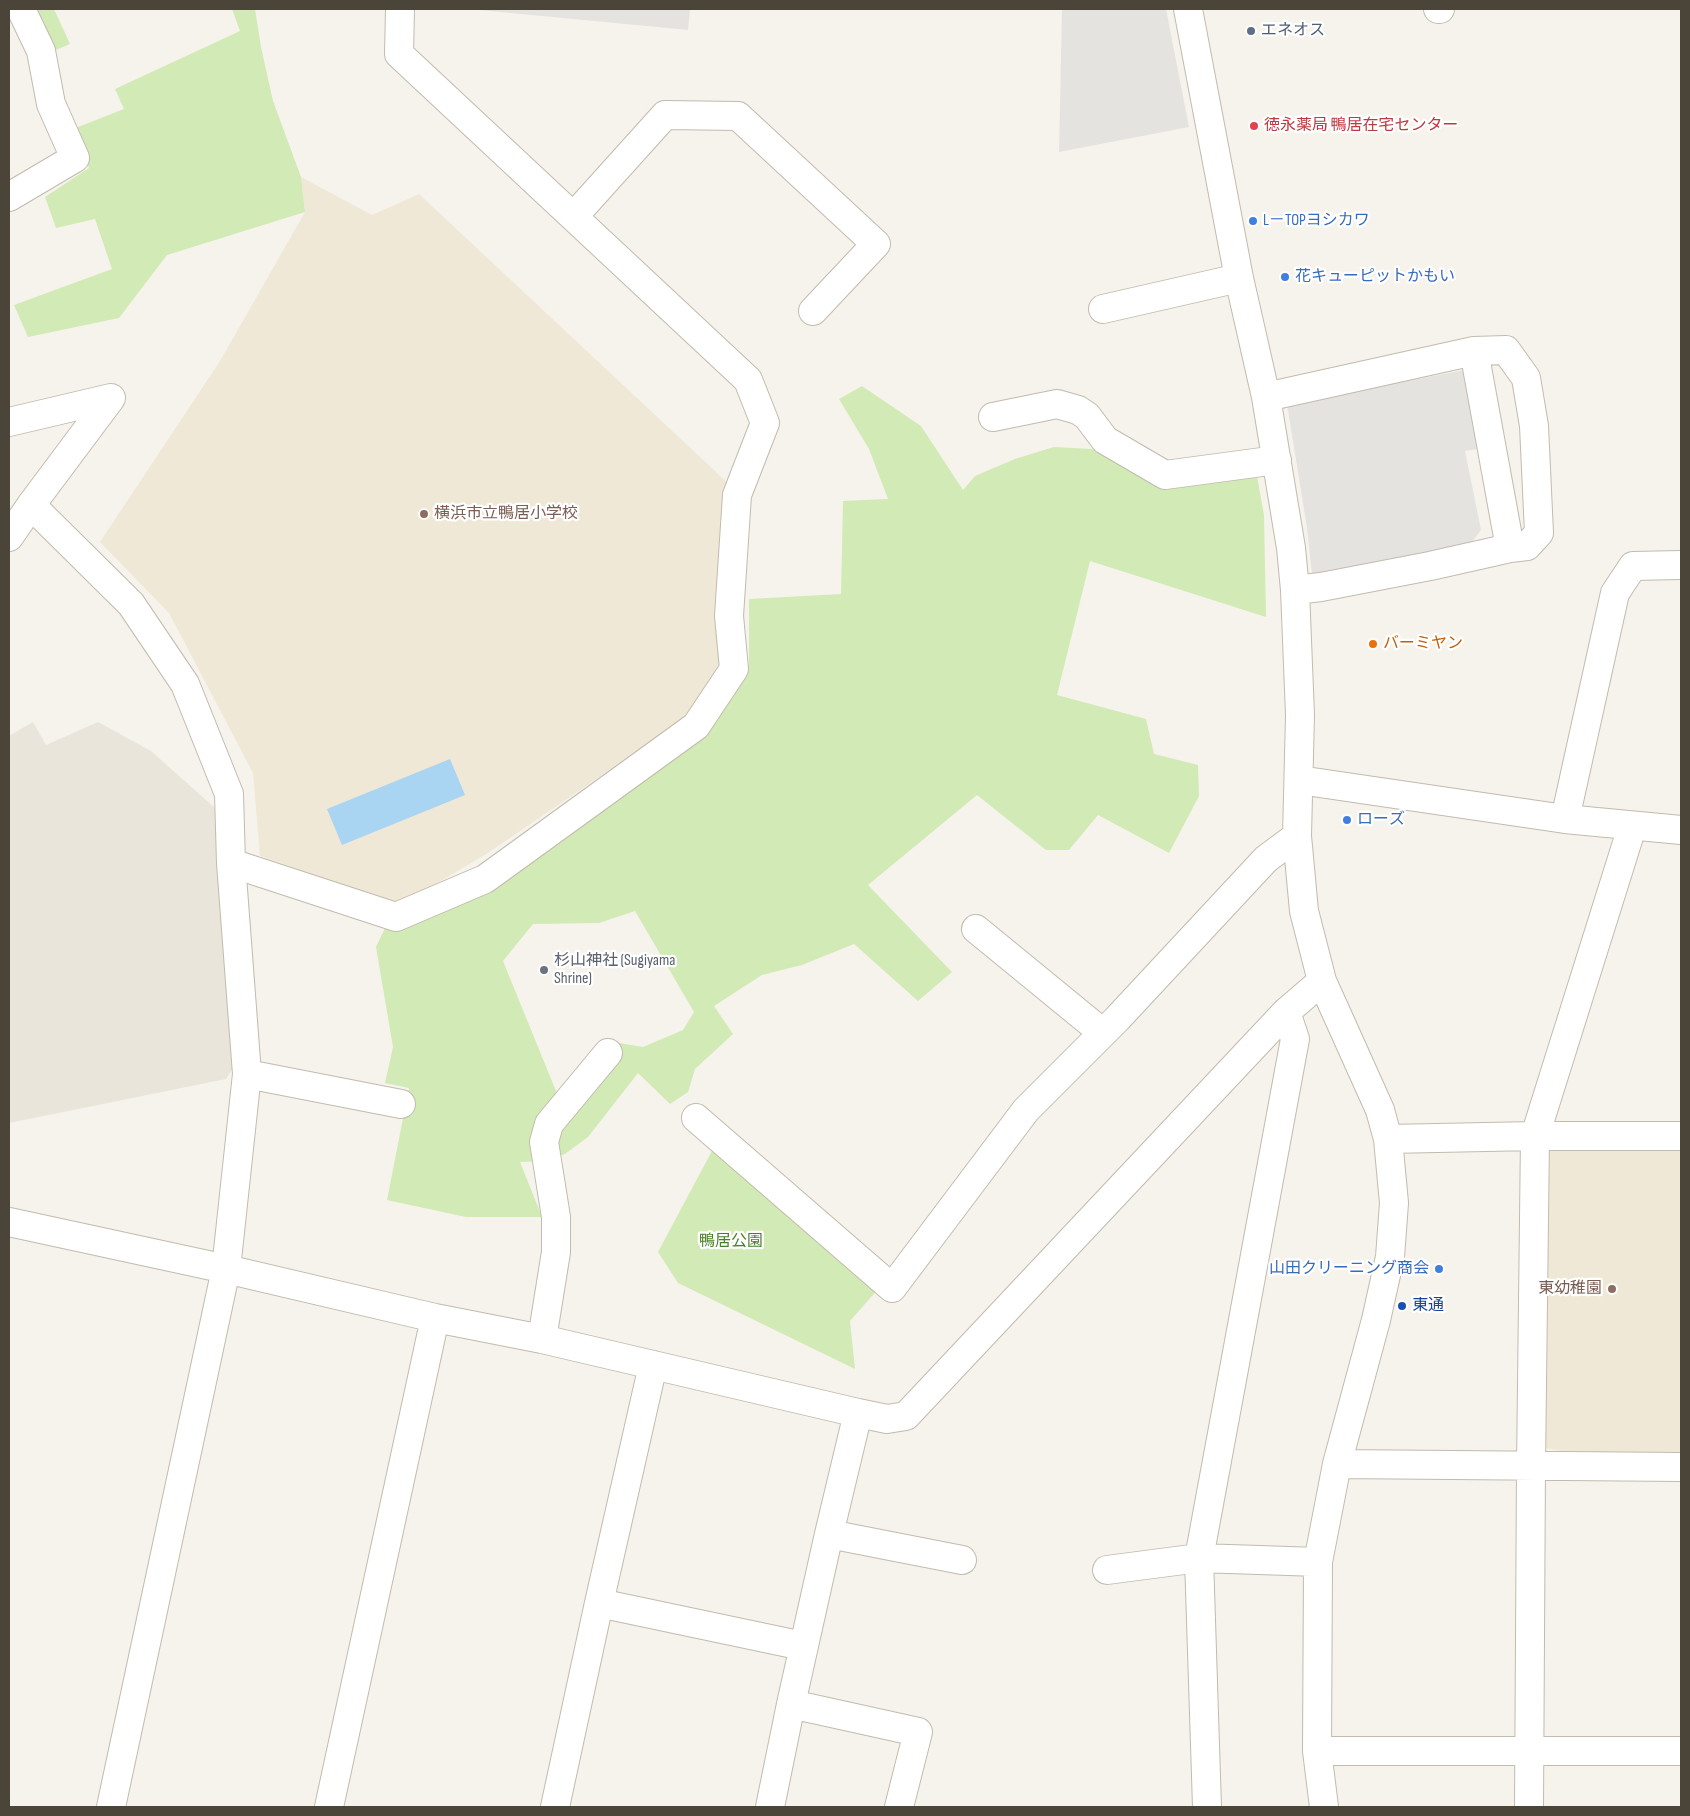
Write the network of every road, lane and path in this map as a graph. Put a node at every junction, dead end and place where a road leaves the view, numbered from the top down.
1 (20, 9) edge
2 (400, 9) edge
3 (1188, 9) edge
4 (9, 197) edge
5 (574, 216) junction
6 (1239, 278) junction
7 (1103, 309) dead end
8 (813, 311) dead end
9 (1474, 352) junction
10 (1266, 397) junction
11 (993, 417) dead end
12 (9, 422) edge
13 (1277, 460) junction
14 (20, 507) edge
15 (9, 537) edge
16 (1510, 548) junction
17 (1681, 565) edge
18 (1295, 590) junction
19 (1299, 780) junction
20 (1565, 819) junction
21 (1632, 827) junction
22 (1681, 830) edge
23 (1297, 836) junction
24 (231, 863) junction
25 (976, 929) dead end
26 (1322, 981) junction
27 (1286, 1012) junction
28 (1103, 1032) junction
29 (608, 1053) dead end
30 (247, 1074) junction
31 (400, 1104) dead end
32 (696, 1118) dead end
33 (1535, 1136) junction
34 (1681, 1136) edge
35 (1388, 1139) junction
36 (9, 1222) edge
37 (226, 1269) junction
38 (435, 1318) junction
39 (542, 1340) junction
40 (653, 1365) junction
41 (858, 1413) junction
42 (1338, 1464) junction
43 (1531, 1467) junction
44 (1681, 1467) edge
45 (829, 1534) junction
46 (1199, 1558) junction
47 (962, 1560) dead end
48 (1318, 1562) junction
49 (1107, 1570) dead end
50 (599, 1603) junction
51 (804, 1646) junction
52 (791, 1704) junction
53 (1317, 1751) junction
54 (1529, 1751) junction
55 (1681, 1751) edge
56 (111, 1807) edge
57 (329, 1807) edge
58 (555, 1807) edge
59 (770, 1807) edge
60 (899, 1807) edge
61 (1207, 1807) edge
62 (1324, 1807) edge
63 (1529, 1807) edge

1 - 4 street
2 - 5 street
3 - 6 street
5 - 8 street
5 - 24 street
6 - 7 street
6 - 10 street
9 - 10 street
9 - 16 street
9 - 16 street
10 - 13 street
11 - 13 street
12 - 14 street
13 - 18 street
14 - 15 street
14 - 24 street
16 - 18 street
17 - 20 street
18 - 19 street
19 - 20 street
19 - 23 street
20 - 21 street
21 - 22 street
21 - 33 street
23 - 26 street
23 - 28 street
24 - 30 street
25 - 28 street
26 - 27 street
26 - 35 street
27 - 41 street
27 - 46 street
28 - 32 street
29 - 39 street
30 - 31 street
30 - 37 street
33 - 34 street
33 - 35 street
33 - 43 street
35 - 42 street
36 - 37 street
37 - 38 street
37 - 56 street
38 - 39 street
38 - 57 street
39 - 40 street
40 - 41 street
40 - 50 street
41 - 45 street
42 - 43 street
42 - 48 street
43 - 44 street
43 - 54 street
45 - 47 street
45 - 51 street
46 - 48 street
46 - 49 street
46 - 61 street
48 - 53 street
50 - 51 street
50 - 58 street
51 - 52 street
52 - 59 street
52 - 60 street
53 - 54 street
53 - 62 street
54 - 55 street
54 - 63 street

